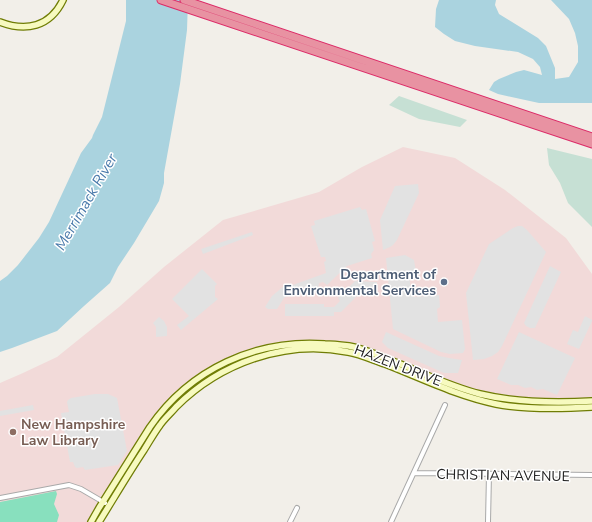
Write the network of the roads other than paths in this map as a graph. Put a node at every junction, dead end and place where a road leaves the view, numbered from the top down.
1 (63, 0) edge
2 (161, 0) edge
3 (184, 0) edge
4 (204, 10) junction
5 (0, 22) edge
6 (592, 137) edge
7 (592, 144) edge
8 (592, 401) edge
9 (445, 404) dead end
10 (592, 407) edge
11 (414, 473) junction
12 (489, 474) junction
13 (592, 476) edge
14 (0, 498) edge
15 (106, 504) junction
16 (298, 508) dead end
17 (91, 522) edge
18 (99, 522) edge
19 (290, 522) edge
20 (391, 522) edge
21 (488, 522) edge

1 - 5 street
2 - 4 highway
3 - 4 highway
4 - 6 highway
4 - 7 highway
8 - 15 street, HAZEN DRIVE
9 - 11 street
10 - 15 street, HAZEN DRIVE
11 - 12 street, CHRISTIAN AVENUE
11 - 20 street
12 - 13 street, CHRISTIAN AVENUE
12 - 21 street
14 - 15 street
15 - 17 street, HAZEN DRIVE
15 - 18 street, HAZEN DRIVE
16 - 19 street

